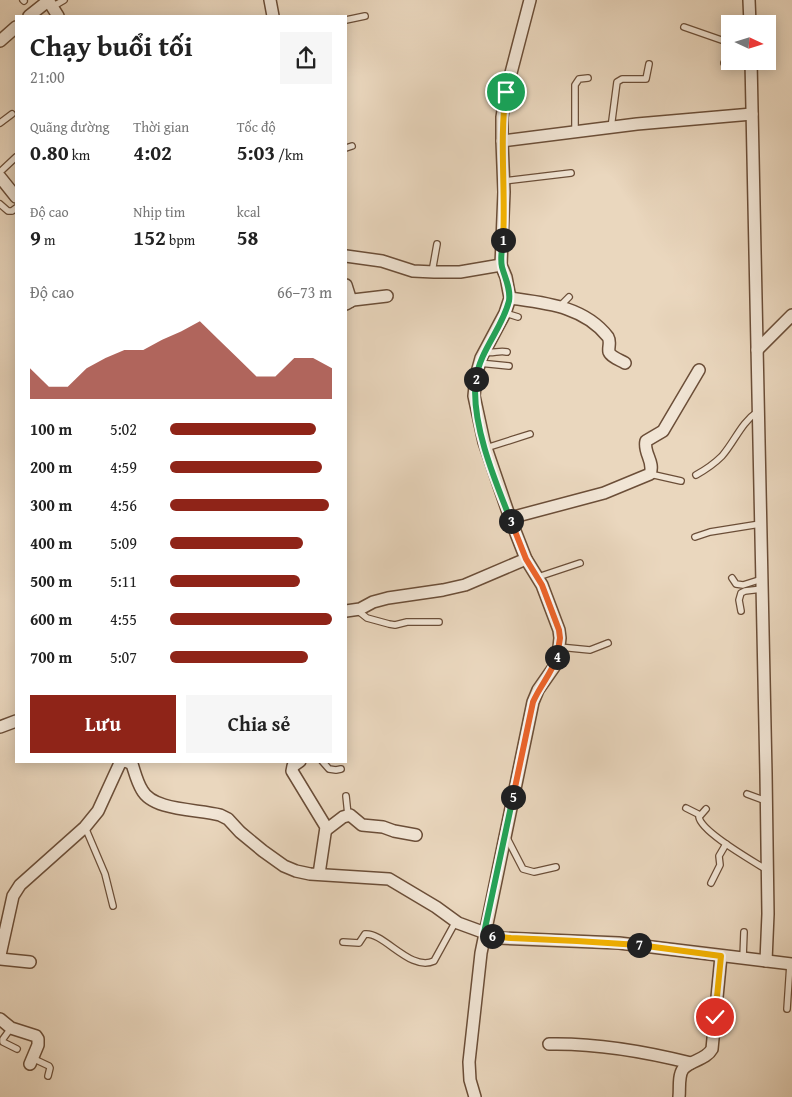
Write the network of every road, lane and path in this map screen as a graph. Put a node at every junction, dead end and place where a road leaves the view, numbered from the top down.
1 (64, 0) edge
2 (270, 0) edge
3 (530, 0) edge
4 (749, 0) edge
5 (52, 9) edge
6 (33, 15) edge
7 (273, 15) edge
8 (750, 15) edge
9 (365, 16) dead end
10 (347, 20) edge
11 (684, 27) dead end
12 (15, 28) edge
13 (721, 40) edge
14 (0, 41) edge
15 (649, 64) dead end
16 (751, 70) edge
17 (588, 78) dead end
18 (12, 114) dead end
19 (752, 114) junction
20 (0, 124) edge
21 (611, 128) junction
22 (575, 133) junction
23 (502, 141) junction
24 (15, 158) edge
25 (0, 172) edge
26 (571, 173) dead end
27 (0, 177) edge
28 (504, 181) junction
29 (15, 196) edge
30 (0, 204) edge
31 (15, 209) edge
32 (437, 244) dead end
33 (347, 256) edge
34 (501, 265) junction
35 (432, 272) junction
36 (387, 296) dead end
37 (569, 297) dead end
38 (510, 298) junction
39 (349, 303) edge
40 (560, 306) junction
41 (505, 313) junction
42 (792, 315) edge
43 (518, 317) dead end
44 (757, 350) junction
45 (484, 352) junction
46 (507, 352) dead end
47 (479, 363) junction
48 (625, 363) dead end
49 (509, 366) dead end
50 (699, 370) dead end
51 (757, 412) junction
52 (530, 434) dead end
53 (486, 448) junction
54 (650, 474) junction
55 (696, 475) dead end
56 (681, 481) dead end
57 (510, 518) junction
58 (760, 524) junction
59 (695, 537) dead end
60 (526, 559) junction
61 (580, 564) dead end
62 (538, 577) junction
63 (732, 578) dead end
64 (762, 584) junction
65 (351, 610) edge
66 (741, 611) dead end
67 (439, 622) dead end
68 (608, 643) dead end
69 (559, 647) junction
70 (15, 721) edge
71 (0, 727) edge
72 (120, 763) edge
73 (130, 763) edge
74 (298, 763) edge
75 (324, 763) edge
76 (341, 769) dead end
77 (747, 794) dead end
78 (346, 796) dead end
79 (766, 801) junction
80 (686, 808) dead end
81 (706, 809) dead end
82 (348, 815) junction
83 (700, 815) junction
84 (86, 827) junction
85 (326, 830) junction
86 (505, 834) junction
87 (416, 835) dead end
88 (726, 844) junction
89 (556, 867) dead end
90 (767, 870) junction
91 (319, 874) junction
92 (711, 883) dead end
93 (113, 906) dead end
94 (456, 921) junction
95 (744, 932) dead end
96 (484, 933) junction
97 (343, 942) dead end
98 (0, 955) edge
99 (721, 956) junction
100 (742, 958) junction
101 (0, 959) edge
102 (766, 961) junction
103 (30, 962) dead end
104 (791, 964) edge
105 (787, 1009) dead end
106 (0, 1019) edge
107 (11, 1028) junction
108 (549, 1044) dead end
109 (17, 1049) dead end
110 (31, 1061) joint
111 (691, 1063) junction
112 (48, 1076) dead end
113 (475, 1097) edge
114 (679, 1097) edge

1 - 5 lane
2 - 7 street
3 - 23 street
4 - 8 street
5 - 6 street
9 - 10 lane
11 - 13 lane
12 - 14 street
15 - 21 lane
16 - 19 street
17 - 22 lane
18 - 20 lane
19 - 21 street
19 - 44 street
21 - 22 street
22 - 23 street
23 - 28 street
24 - 25 lane
26 - 28 lane
27 - 29 street
28 - 34 street
30 - 31 lane
32 - 35 lane
33 - 35 street
34 - 35 street
34 - 38 street
36 - 39 street
37 - 40 lane
38 - 40 street
38 - 41 street
40 - 48 street
41 - 43 lane
41 - 45 street
42 - 44 street
44 - 51 street
45 - 46 lane
45 - 47 street
47 - 49 lane
47 - 53 street
50 - 54 street
51 - 55 lane
51 - 58 street
52 - 53 lane
53 - 57 street
54 - 56 lane
54 - 57 street
57 - 60 street
58 - 59 lane
58 - 64 street
60 - 62 street
60 - 65 street
61 - 62 lane
62 - 69 street
63 - 64 lane
64 - 66 lane
64 - 79 street
65 - 67 lane
68 - 69 lane
69 - 86 street
70 - 71 street
72 - 84 street
73 - 91 street
74 - 85 street
75 - 76 lane
77 - 79 lane
78 - 82 lane
79 - 90 street
80 - 83 lane
81 - 83 lane
82 - 85 street
82 - 87 street
83 - 88 lane
84 - 93 lane
84 - 98 street
85 - 91 street
86 - 89 lane
86 - 96 street
88 - 90 lane
88 - 92 lane
90 - 102 street
91 - 94 street
94 - 96 street
94 - 97 lane
95 - 100 lane
96 - 99 street
96 - 113 street
99 - 100 street
99 - 111 street
100 - 102 street
101 - 103 street
102 - 104 street
104 - 105 lane
106 - 107 street
107 - 109 lane
107 - 110 street
108 - 111 street
110 - 112 lane
111 - 114 street

